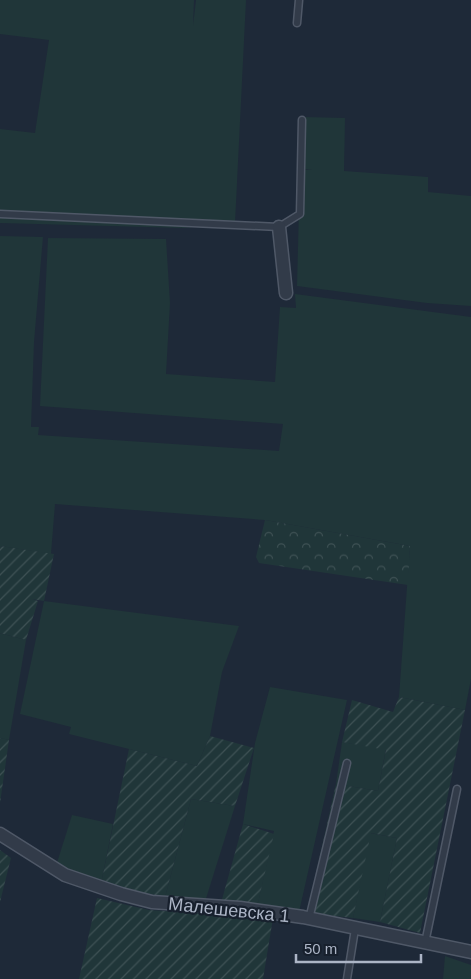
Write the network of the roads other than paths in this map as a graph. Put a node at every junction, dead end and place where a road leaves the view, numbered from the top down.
1 (299, 0) edge
2 (298, 23) dead end
3 (302, 120) dead end
4 (0, 214) edge
5 (279, 227) junction
6 (286, 293) dead end
7 (347, 763) dead end
8 (457, 788) dead end
9 (0, 834) edge
10 (309, 919) junction
11 (355, 929) junction
12 (424, 943) junction
13 (471, 952) edge
14 (347, 979) edge

1 - 2 lane
3 - 5 lane
4 - 5 lane
5 - 6 street
7 - 10 lane
8 - 12 lane
9 - 10 street, Малешевска 1
10 - 11 street, Малешевска 1
11 - 12 street, Малешевска 1
11 - 14 lane
12 - 13 street, Малешевска 1

